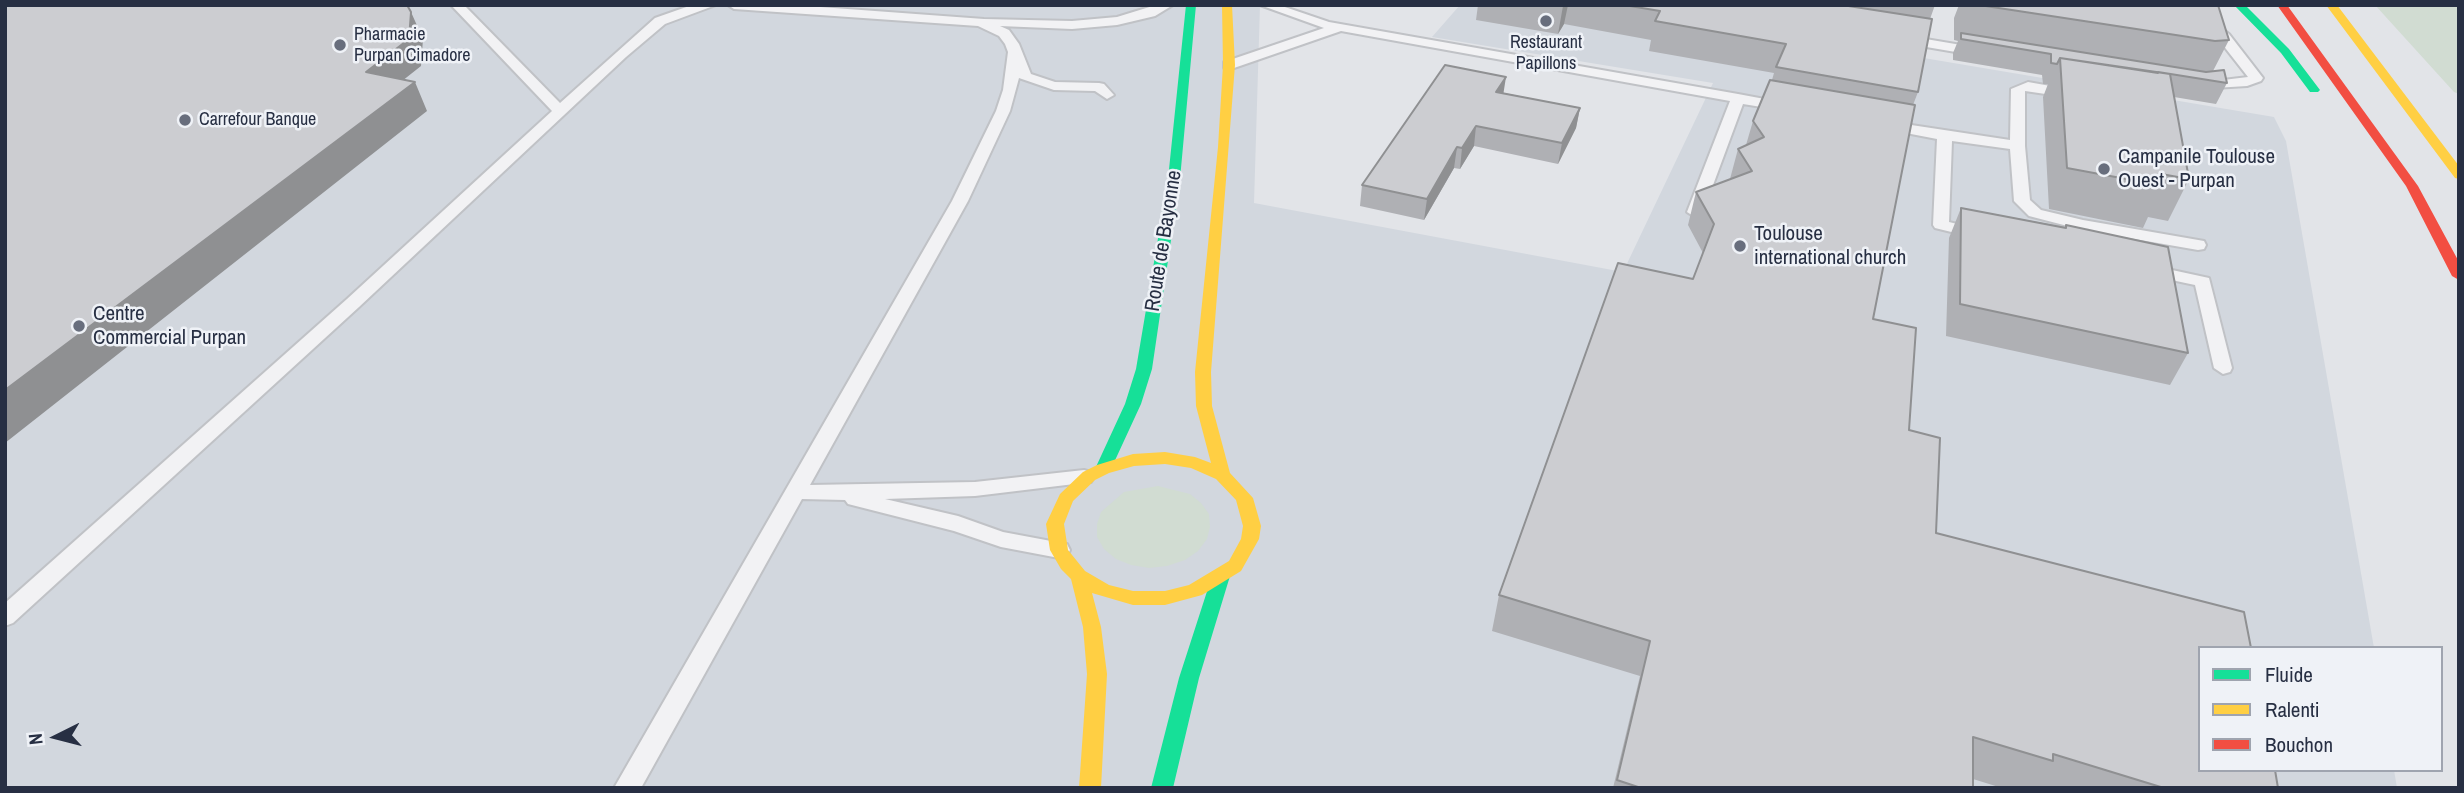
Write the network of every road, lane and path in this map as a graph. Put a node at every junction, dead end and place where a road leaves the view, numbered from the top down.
1 (457, 5) edge
2 (710, 5) edge
3 (734, 5) edge
4 (1167, 5) edge
5 (1191, 5) edge
6 (1227, 5) edge
7 (1266, 5) edge
8 (2166, 5) edge
9 (2239, 5) edge
10 (2282, 5) edge
11 (2330, 5) edge
12 (980, 22) junction
13 (1341, 27) junction
14 (1893, 37) edge
15 (1015, 52) junction
16 (1989, 53) edge
17 (1229, 65) junction
18 (2182, 84) edge
19 (1107, 95) dead end
20 (1738, 98) junction
21 (2094, 98) edge
22 (2324, 102) dead end
23 (1802, 110) edge
24 (559, 111) junction
25 (1867, 122) edge
26 (1945, 136) junction
27 (2017, 146) junction
28 (2364, 149) dead end
29 (2459, 175) edge
30 (2412, 186) junction
31 (1694, 215) dead end
32 (1993, 236) edge
33 (2198, 245) dead end
34 (2137, 268) edge
35 (2459, 276) edge
36 (2224, 368) dead end
37 (1096, 473) junction
38 (1222, 475) junction
39 (795, 491) junction
40 (830, 493) junction
41 (1059, 550) junction
42 (1079, 576) junction
43 (1222, 576) junction
44 (5, 617) edge
45 (629, 785) edge
46 (1090, 788) edge
47 (1162, 788) edge

1 - 24 lane
2 - 24 lane
3 - 12 lane
4 - 12 lane
5 - 37 main road, Route de Bayonne
6 - 17 main road, Route de Bayonne
7 - 13 lane
8 - 18 lane
9 - 22 main road
10 - 30 main road
11 - 29 main road
12 - 15 lane
13 - 17 lane
13 - 20 lane
14 - 16 lane
15 - 19 lane
15 - 39 lane
17 - 38 main road, Route de Bayonne
20 - 23 lane
20 - 31 lane
21 - 27 lane
24 - 44 lane
25 - 26 lane
26 - 27 lane
26 - 32 lane
27 - 33 lane
28 - 30 main road
30 - 35 main road
34 - 36 lane
37 - 38 main road, Route de Bayonne
37 - 40 lane
37 - 41 main road, Route de Bayonne
38 - 43 main road, Route de Bayonne
39 - 40 lane
39 - 45 lane
40 - 41 lane
41 - 42 main road, Route de Bayonne
42 - 43 main road, Route de Bayonne
42 - 46 main road, Route de Bayonne
43 - 47 main road, Route de Bayonne

